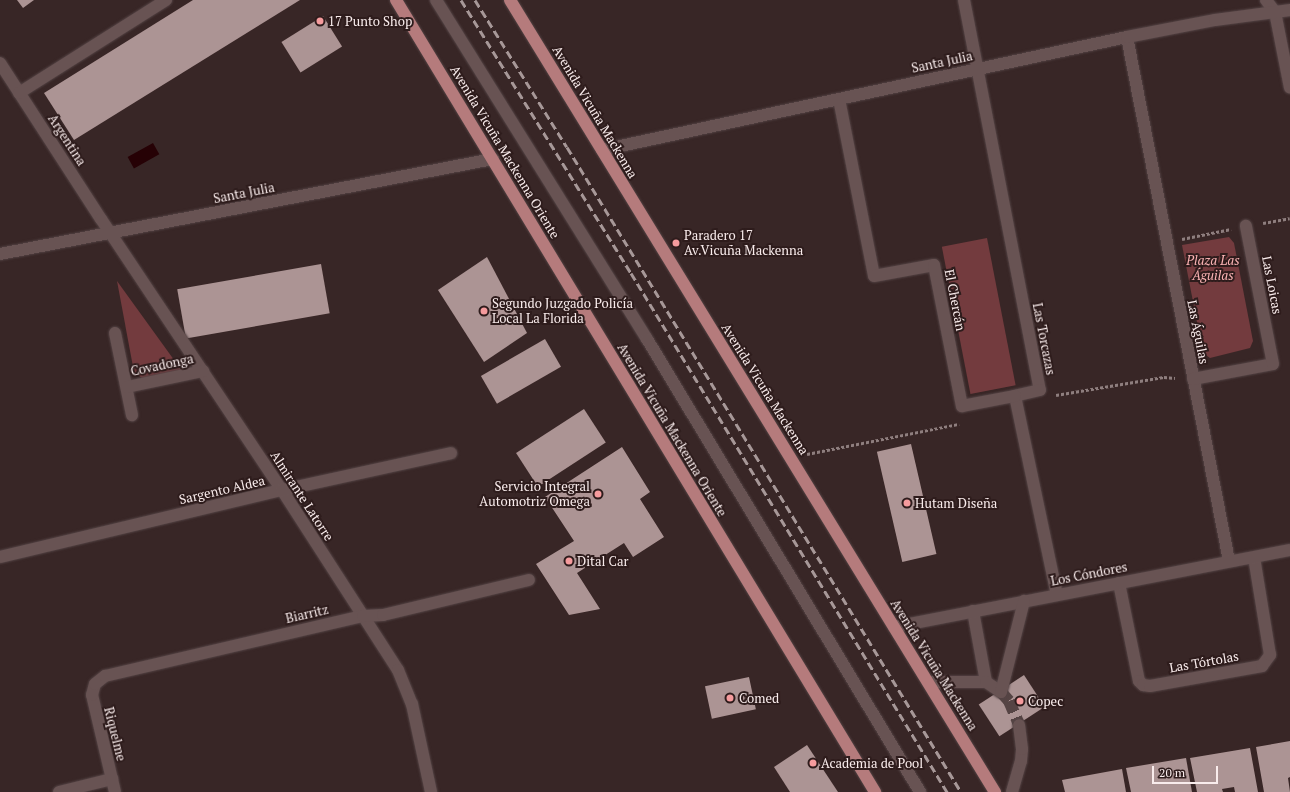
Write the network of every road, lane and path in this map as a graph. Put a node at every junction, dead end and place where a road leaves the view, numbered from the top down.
1 (166, 0) edge
2 (396, 0) edge
3 (436, 0) edge
4 (510, 0) edge
5 (964, 0) edge
6 (1266, 0) edge
7 (1290, 10) edge
8 (1275, 12) junction
9 (1127, 37) junction
10 (0, 63) edge
11 (978, 69) junction
12 (1290, 88) edge
13 (19, 93) junction
14 (839, 99) junction
15 (602, 150) junction
16 (493, 159) junction
17 (1290, 218) edge
18 (1246, 226) junction
19 (110, 233) junction
20 (1167, 242) junction
21 (0, 254) edge
22 (116, 333) dead end
23 (203, 371) junction
24 (1193, 379) junction
25 (127, 387) junction
26 (1040, 390) junction
27 (1016, 396) junction
28 (962, 406) junction
29 (132, 415) dead end
30 (451, 453) dead end
31 (790, 456) junction
32 (282, 490) junction
33 (1290, 550) edge
34 (0, 557) edge
35 (1254, 557) junction
36 (1229, 561) junction
37 (529, 580) dead end
38 (1119, 583) junction
39 (1057, 595) junction
40 (1024, 601) junction
41 (973, 611) junction
42 (363, 616) junction
43 (894, 627) junction
44 (928, 682) junction
45 (986, 682) junction
46 (95, 684) joint
47 (1019, 725) tunnel mouth
48 (112, 780) junction
49 (59, 792) edge
50 (115, 792) edge
51 (431, 792) edge
52 (875, 792) edge
53 (920, 792) edge
54 (995, 792) edge
55 (1012, 792) edge

1 - 13 street
2 - 16 main road, Avenida Vicuña Mackenna Oriente
3 - 53 street
4 - 15 main road, Avenida Vicuña Mackenna
5 - 11 street, Las Torcazas
6 - 8 street
7 - 8 street, Santa Julia
8 - 9 street, Santa Julia
8 - 12 street
9 - 11 street, Santa Julia
9 - 20 street, Las Águilas
10 - 13 street, Argentina
11 - 14 street, Santa Julia
11 - 26 street, Las Torcazas
13 - 19 street, Argentina
14 - 15 street, Santa Julia
14 - 28 street, El Chercán
15 - 31 main road, Avenida Vicuña Mackenna
16 - 19 street, Santa Julia
16 - 52 main road, Avenida Vicuña Mackenna Oriente
17 - 18 path
18 - 20 path
18 - 24 street, Las Loicas
19 - 21 street, Santa Julia
19 - 23 street, Almirante Latorre
20 - 24 street, Las Águilas
22 - 25 street, Covadonga
23 - 25 street, Covadonga
23 - 32 street, Almirante Latorre
24 - 26 path
24 - 36 street, Las Águilas
25 - 29 street, Covadonga
26 - 27 street, Las Torcazas
27 - 28 street
27 - 39 street
28 - 31 path
30 - 32 street, Sargento Aldea
31 - 43 main road, Avenida Vicuña Mackenna
32 - 34 street, Sargento Aldea
32 - 42 street, Almirante Latorre
33 - 35 street, Los Cóndores
35 - 36 street, Los Cóndores
35 - 38 street, Las Tórtolas
36 - 38 street, Los Cóndores
37 - 42 street, Biarritz
38 - 39 street, Los Cóndores
39 - 40 street, Los Cóndores
40 - 41 street, Los Cóndores
40 - 45 street
41 - 43 street, Los Cóndores
41 - 45 street
42 - 46 street, Biarritz
42 - 51 street, Almirante Latorre
43 - 44 main road, Avenida Vicuña Mackenna
44 - 45 street
44 - 54 main road, Avenida Vicuña Mackenna
46 - 48 street, Riquelme
47 - 55 street
48 - 49 street
48 - 50 street, Riquelme

